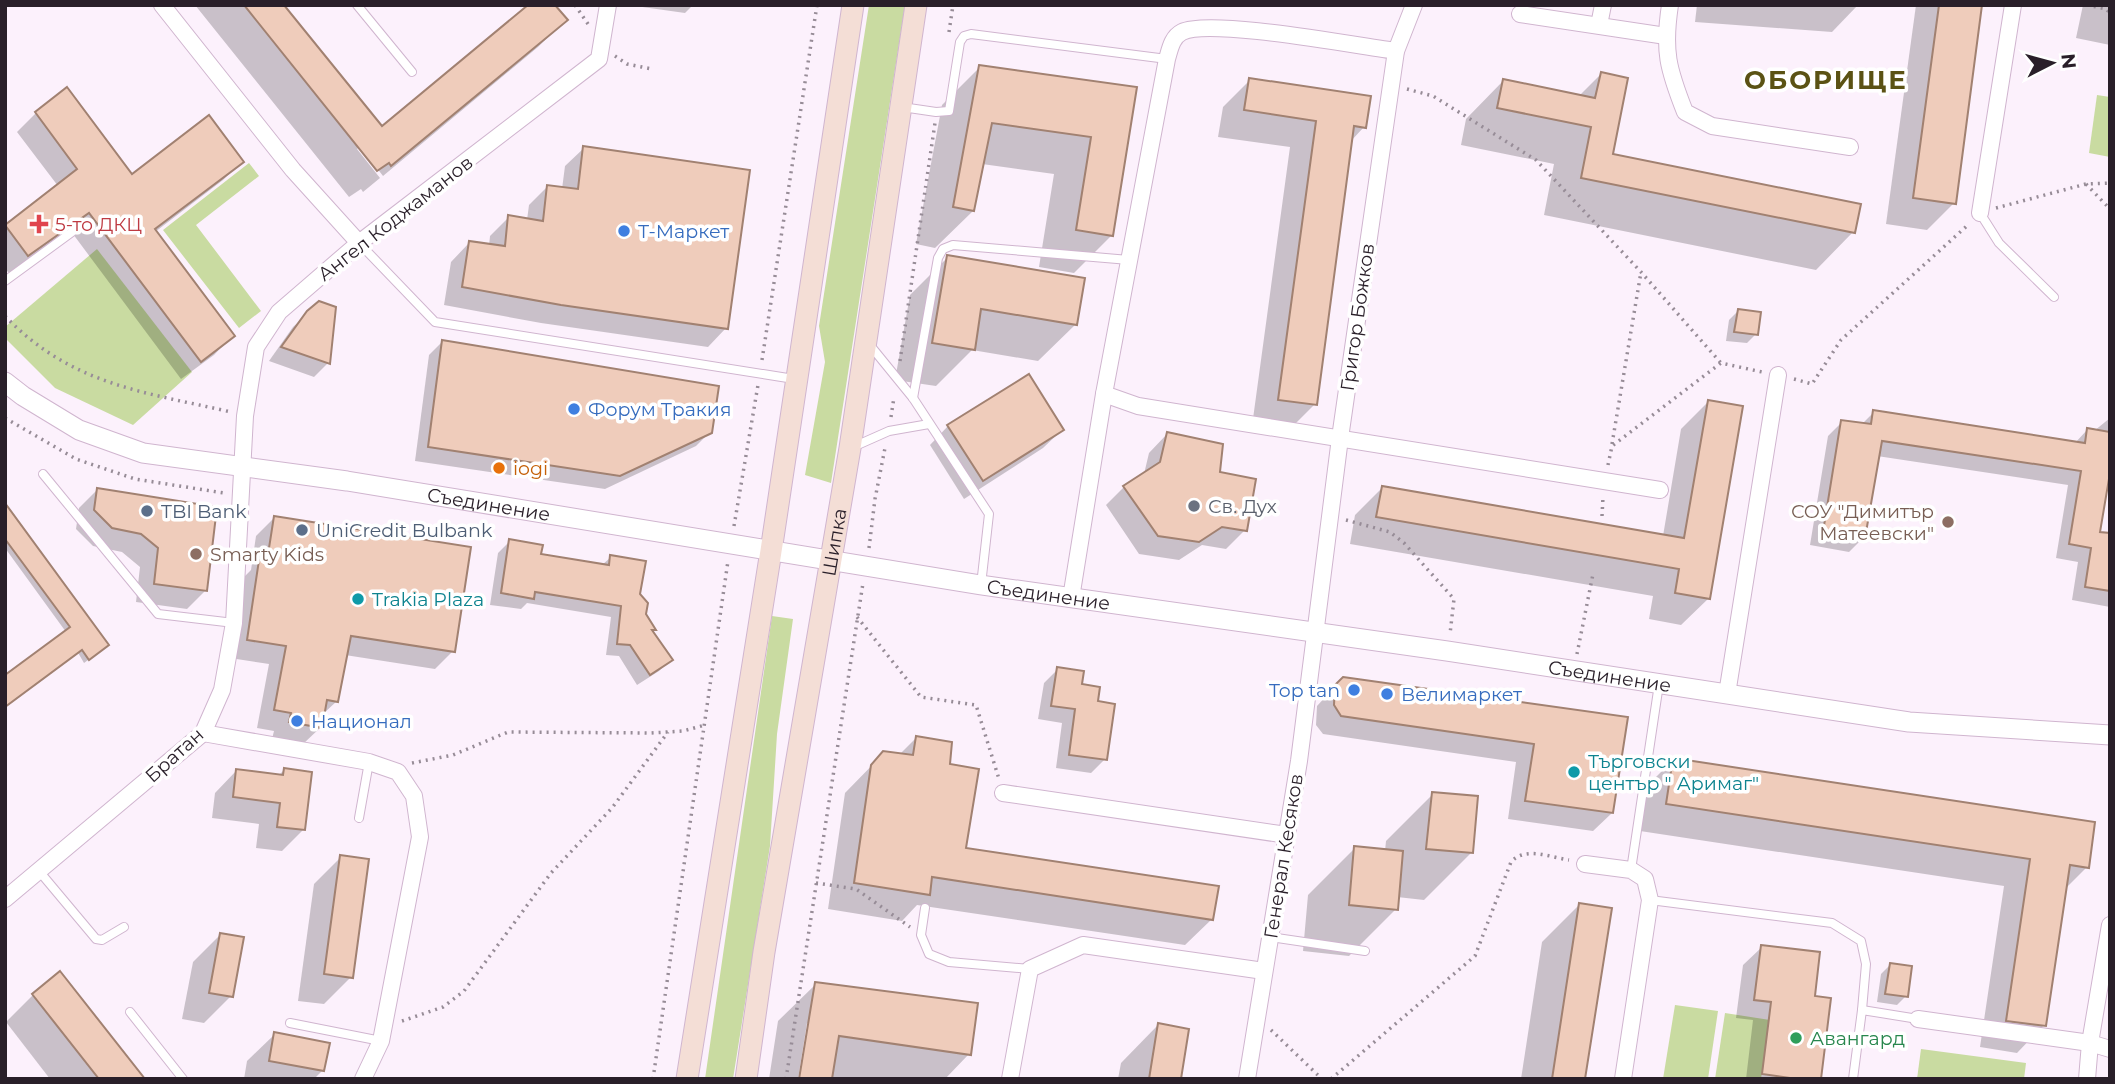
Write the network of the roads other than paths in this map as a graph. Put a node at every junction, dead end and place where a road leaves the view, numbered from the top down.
1 (162, 5) edge
2 (357, 5) edge
3 (608, 5) edge
4 (853, 5) edge
5 (916, 5) edge
6 (1602, 5) edge
7 (1670, 5) edge
8 (2013, 5) edge
9 (1409, 7) edge
10 (1520, 14) dead end
11 (1600, 25) junction
12 (1666, 36) junction
13 (1396, 51) junction
14 (1167, 59) junction
15 (412, 72) dead end
16 (901, 106) junction
17 (1850, 147) dead end
18 (1980, 213) joint
19 (72, 232) dead end
20 (359, 243) junction
21 (1129, 260) junction
22 (5, 281) edge
23 (2054, 297) dead end
24 (866, 338) junction
25 (1778, 375) road end
26 (796, 380) junction
27 (5, 382) edge
28 (1104, 394) junction
29 (913, 398) junction
30 (929, 424) junction
31 (1340, 438) junction
32 (850, 448) junction
33 (244, 468) junction
34 (43, 474) dead end
35 (1660, 490) dead end
36 (771, 551) junction
37 (830, 560) junction
38 (981, 585) junction
39 (1071, 598) junction
40 (234, 623) junction
41 (1315, 633) junction
42 (1658, 684) junction
43 (1727, 694) junction
44 (203, 733) junction
45 (2110, 735) edge
46 (369, 762) junction
47 (1003, 793) road end
48 (359, 818) dead end
49 (1287, 835) junction
50 (1585, 863) road end
51 (1631, 870) junction
52 (38, 871) junction
53 (5, 900) edge
54 (1650, 901) junction
55 (925, 908) dead end
56 (2110, 925) edge
57 (124, 927) dead end
58 (1270, 937) junction
59 (1365, 951) dead end
60 (1030, 969) junction
61 (1264, 971) junction
62 (1862, 1010) junction
63 (130, 1012) dead end
64 (1918, 1018) joint
65 (290, 1023) dead end
66 (383, 1034) junction
67 (2091, 1043) junction
68 (2110, 1049) edge
69 (183, 1079) edge
70 (363, 1079) edge
71 (687, 1079) edge
72 (746, 1079) edge
73 (1010, 1079) edge
74 (1247, 1079) edge
75 (1623, 1079) edge
76 (1853, 1079) edge
77 (2087, 1079) edge

1 - 20 street
2 - 15 lane
3 - 20 street, Ангел Коджаманов
4 - 26 main road
5 - 16 main road, Шипка
6 - 11 street
7 - 12 street
8 - 18 street
9 - 13 street, Григор Божков
10 - 11 street
11 - 12 street
12 - 17 street
13 - 14 street
13 - 31 street, Григор Божков
14 - 16 lane
14 - 21 street
16 - 24 main road, Шипка
18 - 23 lane
19 - 22 lane
20 - 26 lane
20 - 33 street, Ангел Коджаманов
21 - 28 street
21 - 29 lane
24 - 29 lane
24 - 32 main road, Шипка
25 - 43 street
26 - 36 main road
27 - 33 street, Съединение
28 - 31 street
28 - 39 street
29 - 30 lane
30 - 32 lane
30 - 38 lane
31 - 35 street
31 - 41 street, Григор Божков
32 - 37 main road, Шипка
33 - 36 street, Съединение
33 - 40 street, Братан
34 - 40 lane
36 - 37 street, Съединение
36 - 71 main road
37 - 38 street, Съединение
37 - 72 main road, Шипка
38 - 39 street, Съединение
39 - 41 street, Съединение
40 - 44 street, Братан
41 - 42 street, Съединение
41 - 49 street, Генерал Кесяков
42 - 43 street, Съединение
42 - 51 lane
43 - 45 street, Съединение
44 - 46 street
44 - 52 street, Братан
46 - 48 lane
46 - 66 street
47 - 49 street
49 - 58 street, Генерал Кесяков
50 - 51 street
51 - 54 street
52 - 53 street, Братан
52 - 57 lane
54 - 62 lane
54 - 75 street
55 - 60 lane
56 - 67 street
58 - 59 lane
58 - 61 street, Генерал Кесяков
60 - 61 street
60 - 73 street
61 - 74 street, Генерал Кесяков
62 - 64 lane
62 - 76 lane
63 - 69 lane
64 - 67 street
65 - 66 lane
66 - 70 street
67 - 68 street
67 - 77 street

